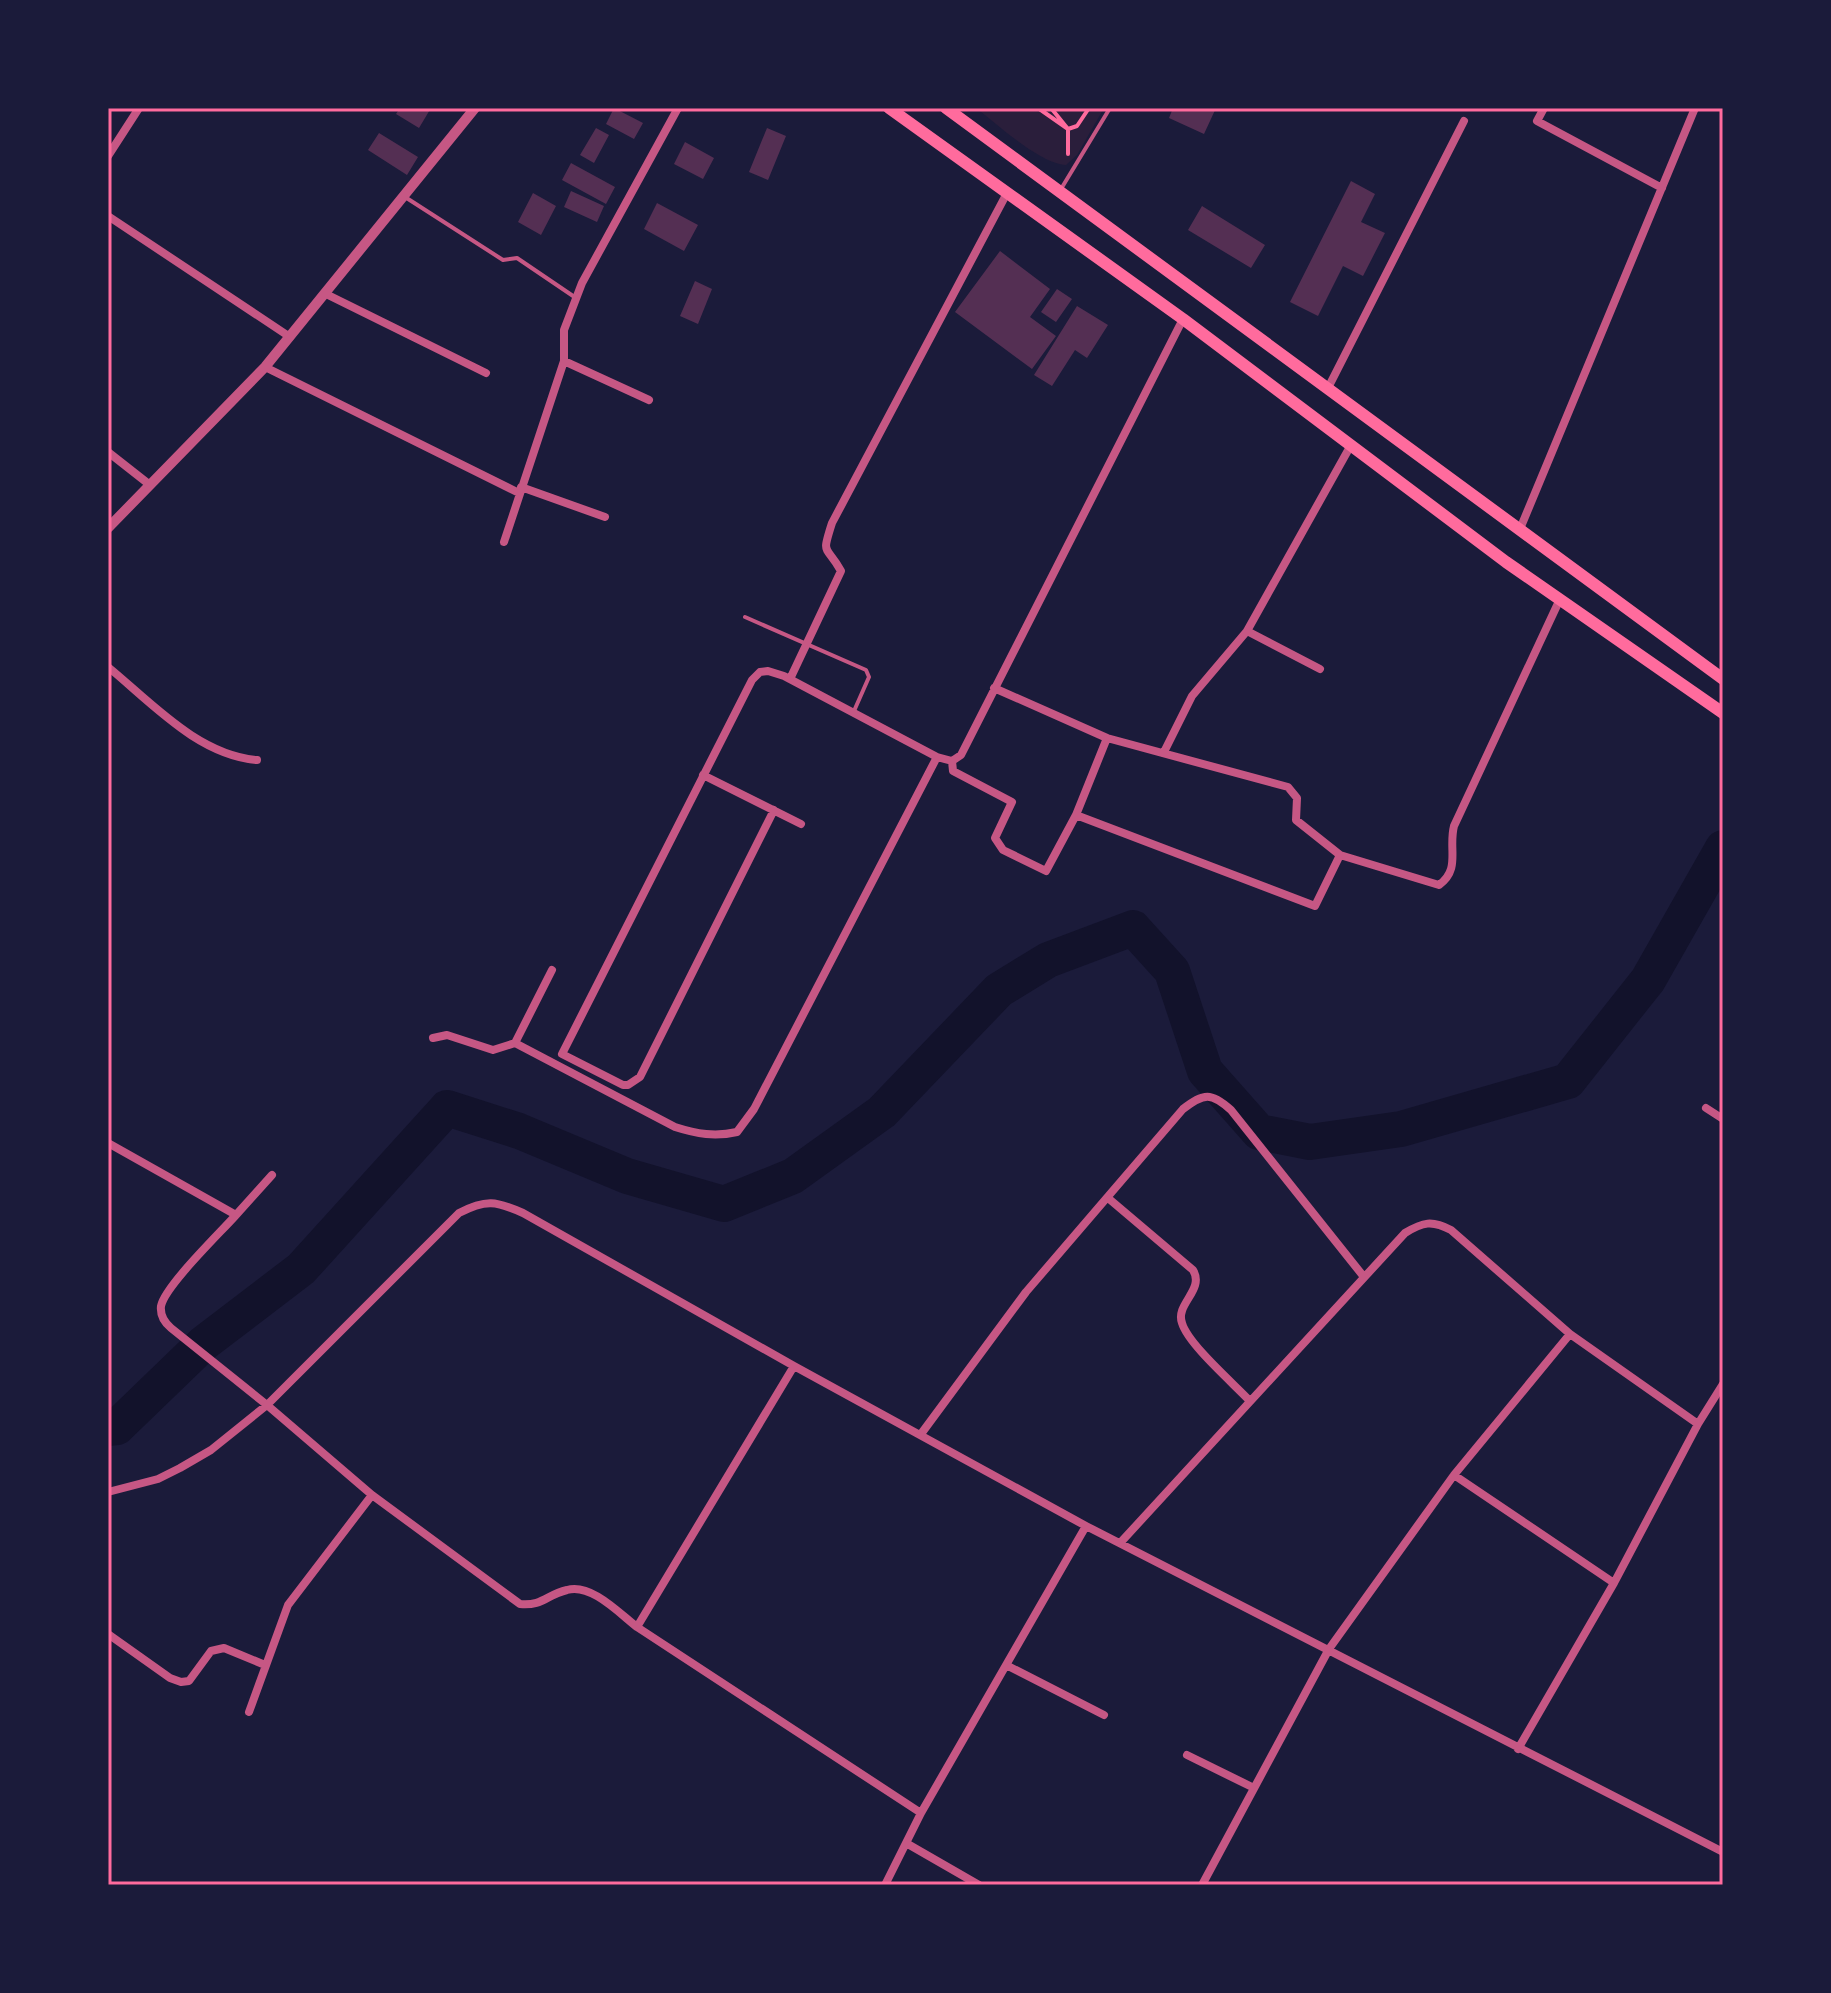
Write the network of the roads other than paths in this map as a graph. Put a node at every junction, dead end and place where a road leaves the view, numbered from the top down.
1 (139, 108) edge
2 (475, 108) edge
3 (678, 108) edge
4 (889, 108) edge
5 (946, 108) edge
6 (1110, 108) edge
7 (1544, 108) edge
8 (1695, 108) edge
9 (1464, 121) dead end
10 (108, 156) edge
11 (1662, 188) junction
12 (1059, 191) junction
13 (1007, 193) junction
14 (405, 197) junction
15 (108, 216) edge
16 (326, 294) junction
17 (576, 298) junction
18 (1183, 319) junction
19 (290, 337) junction
20 (564, 361) junction
21 (265, 367) junction
22 (486, 373) dead end
23 (1328, 388) junction
24 (649, 400) dead end
25 (1351, 445) junction
26 (108, 452) edge
27 (150, 485) junction
28 (520, 490) junction
29 (605, 517) dead end
30 (108, 528) edge
31 (1520, 529) junction
32 (504, 542) dead end
33 (1560, 599) junction
34 (745, 617) dead end
35 (1247, 631) junction
36 (807, 642) junction
37 (108, 667) edge
38 (1320, 669) dead end
39 (790, 679) junction
40 (1723, 679) edge
41 (994, 688) junction
42 (853, 712) junction
43 (1723, 713) edge
44 (1107, 738) junction
45 (1164, 752) junction
46 (937, 757) junction
47 (257, 760) dead end
48 (952, 761) junction
49 (703, 775) junction
50 (774, 810) junction
51 (1076, 815) junction
52 (801, 824) dead end
53 (1340, 855) junction
54 (552, 970) dead end
55 (433, 1038) dead end
56 (515, 1043) junction
57 (562, 1054) junction
58 (557, 1065) junction
59 (1706, 1108) dead end
60 (1723, 1119) edge
61 (108, 1143) edge
62 (272, 1175) dead end
63 (1108, 1198) junction
64 (236, 1215) junction
65 (1364, 1277) junction
66 (1570, 1334) junction
67 (794, 1366) junction
68 (1723, 1384) edge
69 (1249, 1400) junction
70 (267, 1405) junction
71 (1698, 1424) junction
72 (921, 1434) junction
73 (1454, 1475) junction
74 (108, 1492) edge
75 (372, 1495) junction
76 (1086, 1526) junction
77 (1121, 1542) junction
78 (1614, 1583) junction
79 (637, 1627) junction
80 (108, 1634) edge
81 (1329, 1649) junction
82 (265, 1665) junction
83 (1006, 1665) junction
84 (249, 1712) dead end
85 (1104, 1715) dead end
86 (1518, 1749) junction
87 (1187, 1755) dead end
88 (1254, 1788) junction
89 (921, 1813) junction
90 (906, 1843) junction
91 (1723, 1852) edge
92 (885, 1885) edge
93 (979, 1885) edge
94 (1202, 1885) edge

1 - 10 street
2 - 14 street
3 - 17 street
4 - 13 main road
5 - 12 main road
6 - 12 lane
7 - 11 street
8 - 11 street
9 - 23 street
11 - 31 street
12 - 23 main road
13 - 18 main road
13 - 36 street
14 - 16 street
14 - 17 lane
15 - 19 street
16 - 19 street
16 - 22 street
17 - 20 street
18 - 25 main road
18 - 41 street
19 - 21 street
20 - 24 street
20 - 28 street
21 - 27 street
21 - 28 street
23 - 31 main road
25 - 33 main road
25 - 35 street
26 - 27 street
27 - 30 street
28 - 29 street
28 - 32 street
31 - 40 main road
33 - 43 main road
33 - 53 street
34 - 36 lane
35 - 38 street
35 - 45 street
36 - 39 street
36 - 42 lane
37 - 47 street
39 - 42 street
39 - 49 street
41 - 44 street
41 - 48 street
42 - 46 street
44 - 45 street
44 - 51 street
45 - 53 street
46 - 48 street
46 - 58 street
48 - 51 street
49 - 50 street
49 - 57 street
50 - 52 street
50 - 57 street
51 - 53 street
54 - 56 street
55 - 56 street
56 - 58 street
57 - 58 street
59 - 60 street
61 - 64 street
62 - 64 street
63 - 65 street
63 - 69 street
63 - 72 street
64 - 70 street
65 - 66 street
65 - 69 street
66 - 71 street
66 - 73 street
67 - 70 street
67 - 72 street
67 - 79 street
68 - 71 street
69 - 77 street
70 - 74 street
70 - 75 street
71 - 78 street
72 - 76 street
73 - 78 street
73 - 81 street
75 - 79 street
75 - 82 street
76 - 77 street
76 - 83 street
77 - 81 street
78 - 86 street
79 - 89 street
80 - 82 street
81 - 86 street
81 - 88 street
82 - 84 street
83 - 85 street
83 - 89 street
86 - 91 street
87 - 88 street
88 - 94 street
89 - 90 street
90 - 92 street
90 - 93 street

